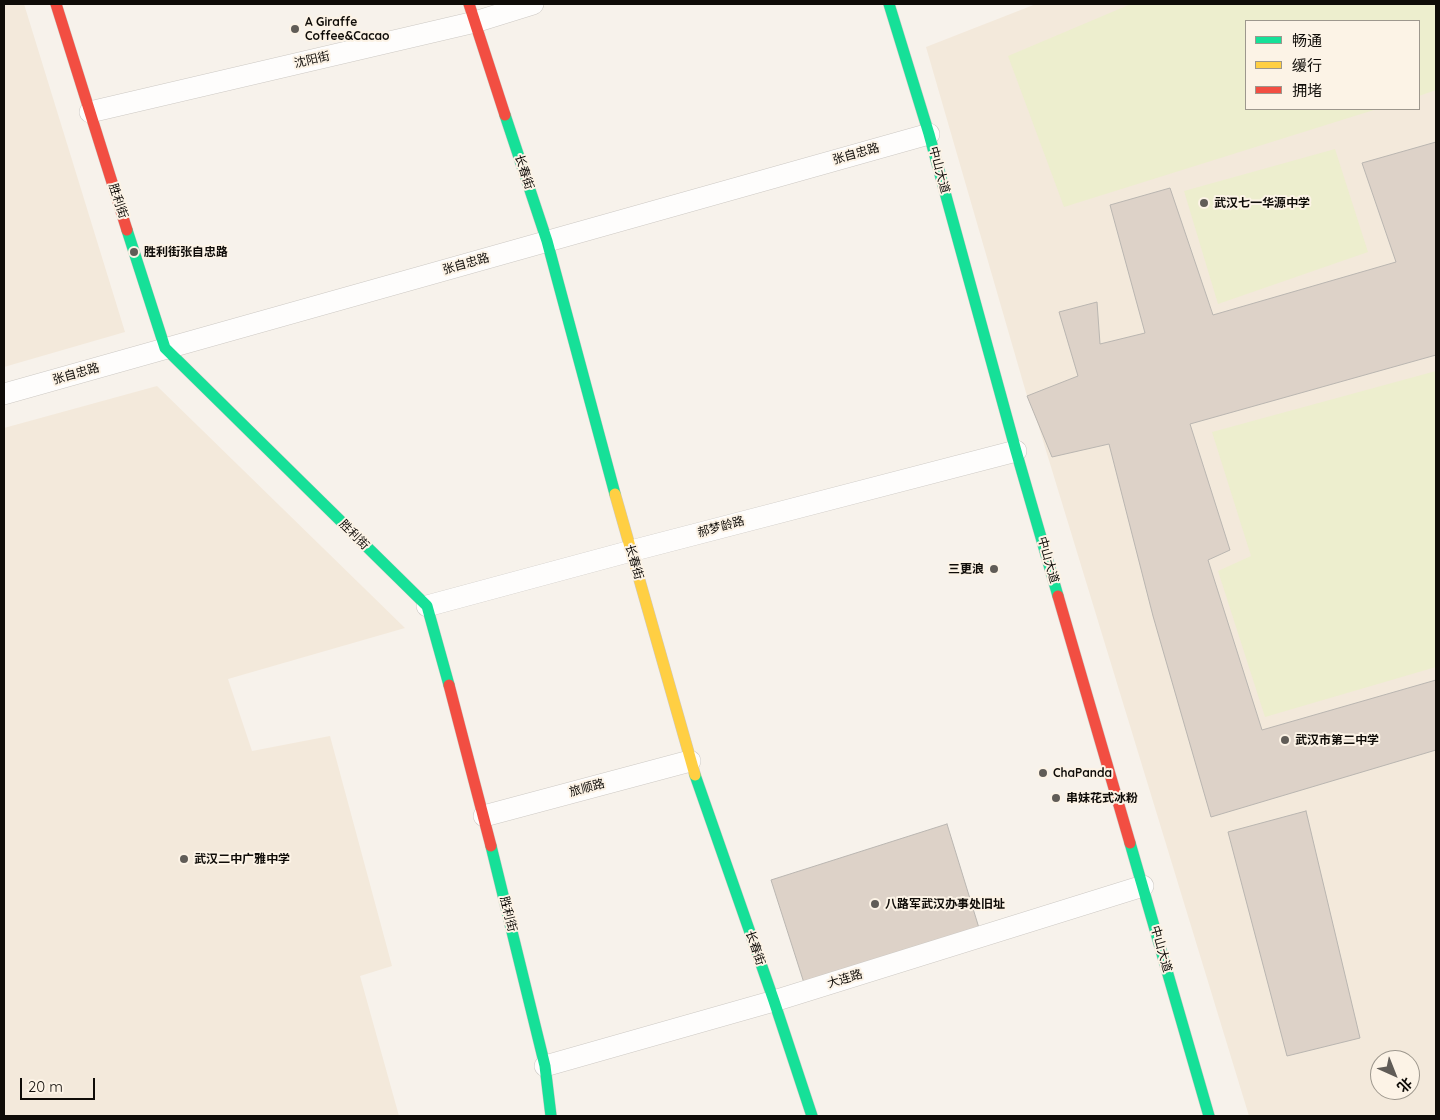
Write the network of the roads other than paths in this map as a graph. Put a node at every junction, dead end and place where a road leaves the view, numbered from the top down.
1 (56, 4) edge
2 (533, 4) edge
3 (889, 4) edge
4 (472, 13) edge
5 (90, 112) junction
6 (929, 134) junction
7 (547, 241) junction
8 (165, 348) junction
9 (4, 394) edge
10 (1016, 451) junction
11 (630, 551) junction
12 (427, 606) junction
13 (690, 761) junction
14 (484, 816) junction
15 (1143, 886) junction
16 (774, 1001) junction
17 (545, 1066) junction
18 (551, 1116) edge
19 (812, 1116) edge
20 (1208, 1116) edge

1 - 5 street, 胜利街
2 - 4 street, 沈阳街
3 - 6 street, 中山大道
4 - 5 street, 沈阳街
4 - 7 street, 长春街
5 - 8 street, 胜利街
6 - 7 street, 张自忠路
6 - 10 street, 中山大道
7 - 8 street, 张自忠路
7 - 11 street, 长春街
8 - 9 street, 张自忠路
8 - 12 street, 胜利街
10 - 11 street, 郝梦龄路
10 - 15 street, 中山大道
11 - 12 street, 郝梦龄路
11 - 13 street, 长春街
12 - 14 street, 胜利街
13 - 14 street, 旅顺路
13 - 16 street, 长春街
14 - 17 street, 胜利街
15 - 16 street, 大连路
15 - 20 street, 中山大道
16 - 17 street, 大连路
16 - 19 street, 长春街
17 - 18 street, 胜利街

